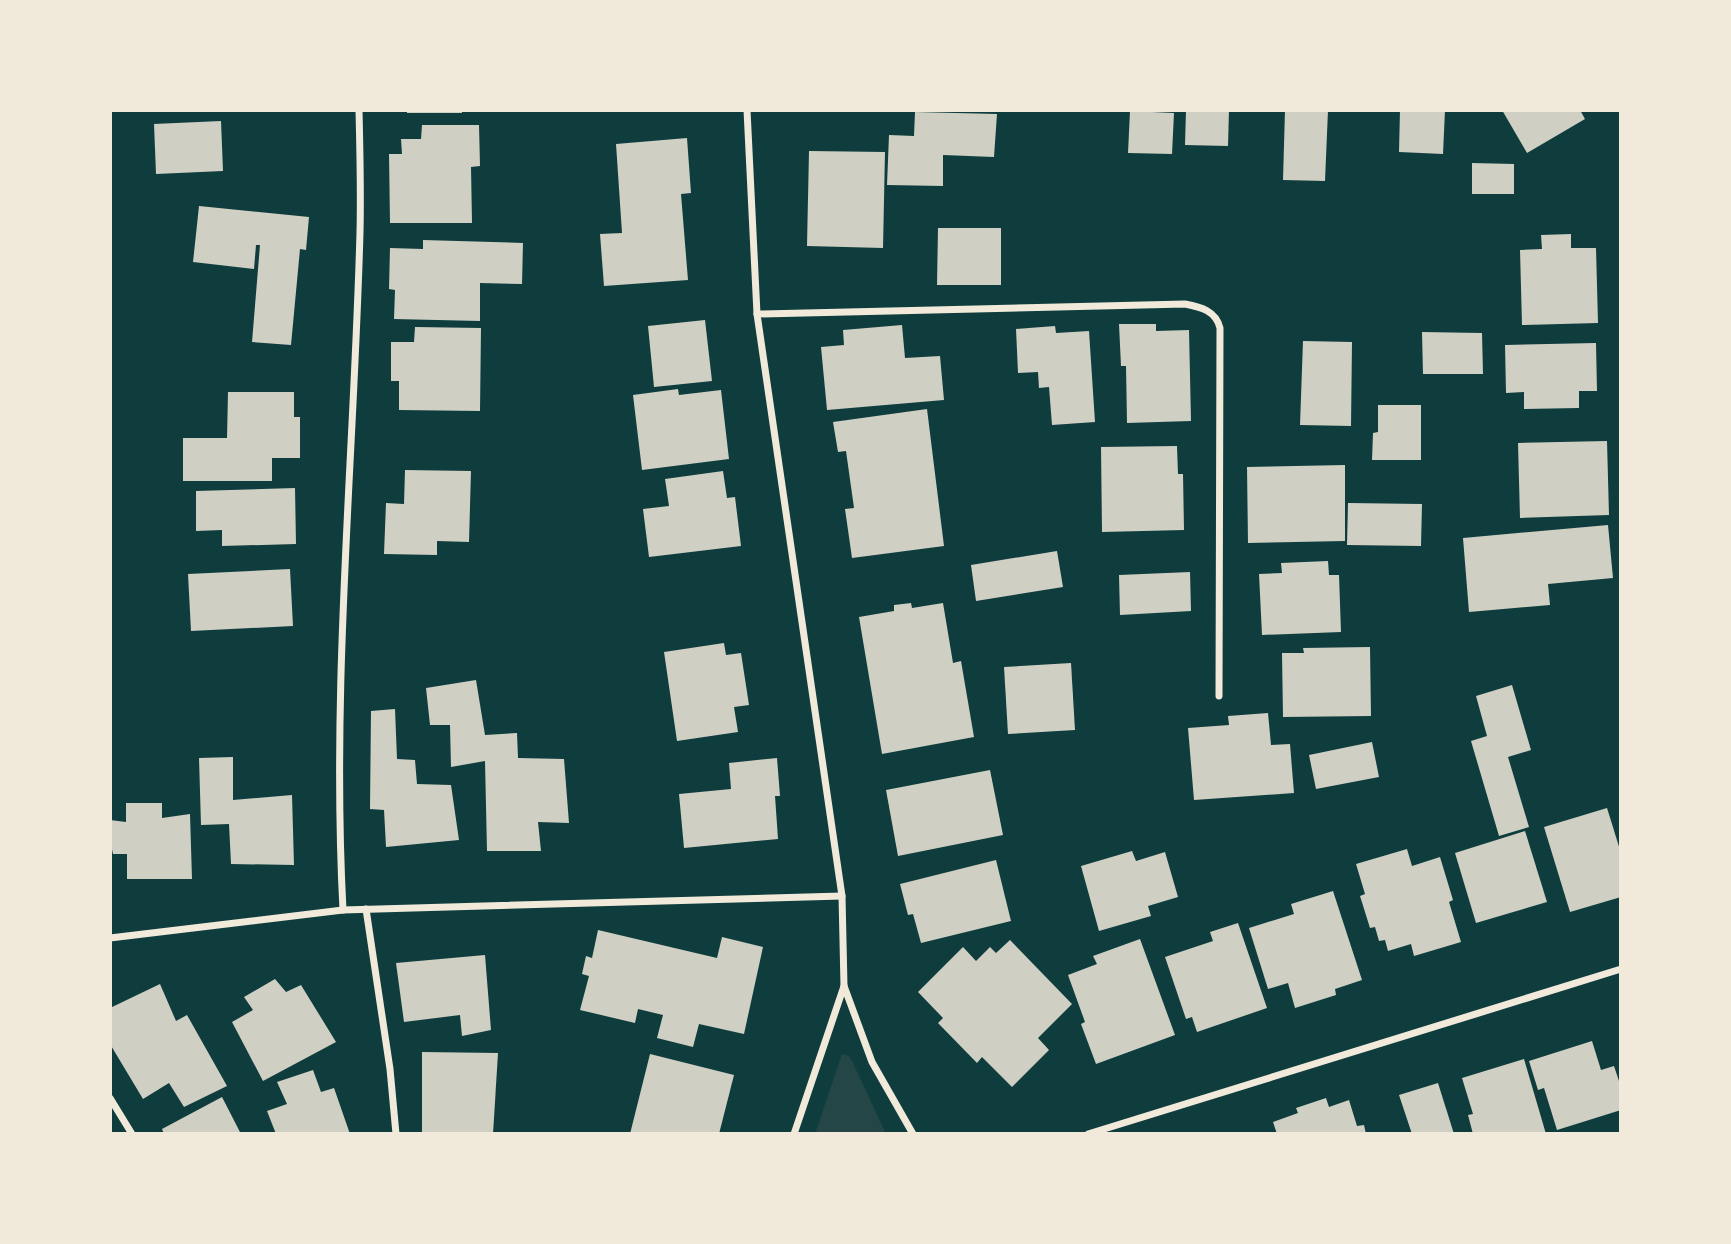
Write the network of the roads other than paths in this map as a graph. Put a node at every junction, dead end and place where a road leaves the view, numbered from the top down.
1 (359, 110) edge
2 (747, 110) edge
3 (757, 314) junction
4 (1219, 696) dead end
5 (842, 896) junction
6 (366, 909) junction
7 (343, 911) junction
8 (110, 938) edge
9 (1621, 969) edge
10 (844, 986) junction
11 (110, 1098) edge
12 (132, 1134) edge
13 (396, 1134) edge
14 (794, 1134) edge
15 (913, 1134) edge
16 (1088, 1134) edge

1 - 7 street
2 - 3 street
3 - 4 street
3 - 5 street
5 - 6 street
5 - 10 street
6 - 7 street
6 - 13 street
7 - 8 street
9 - 16 street
10 - 14 street
10 - 15 street
11 - 12 street

